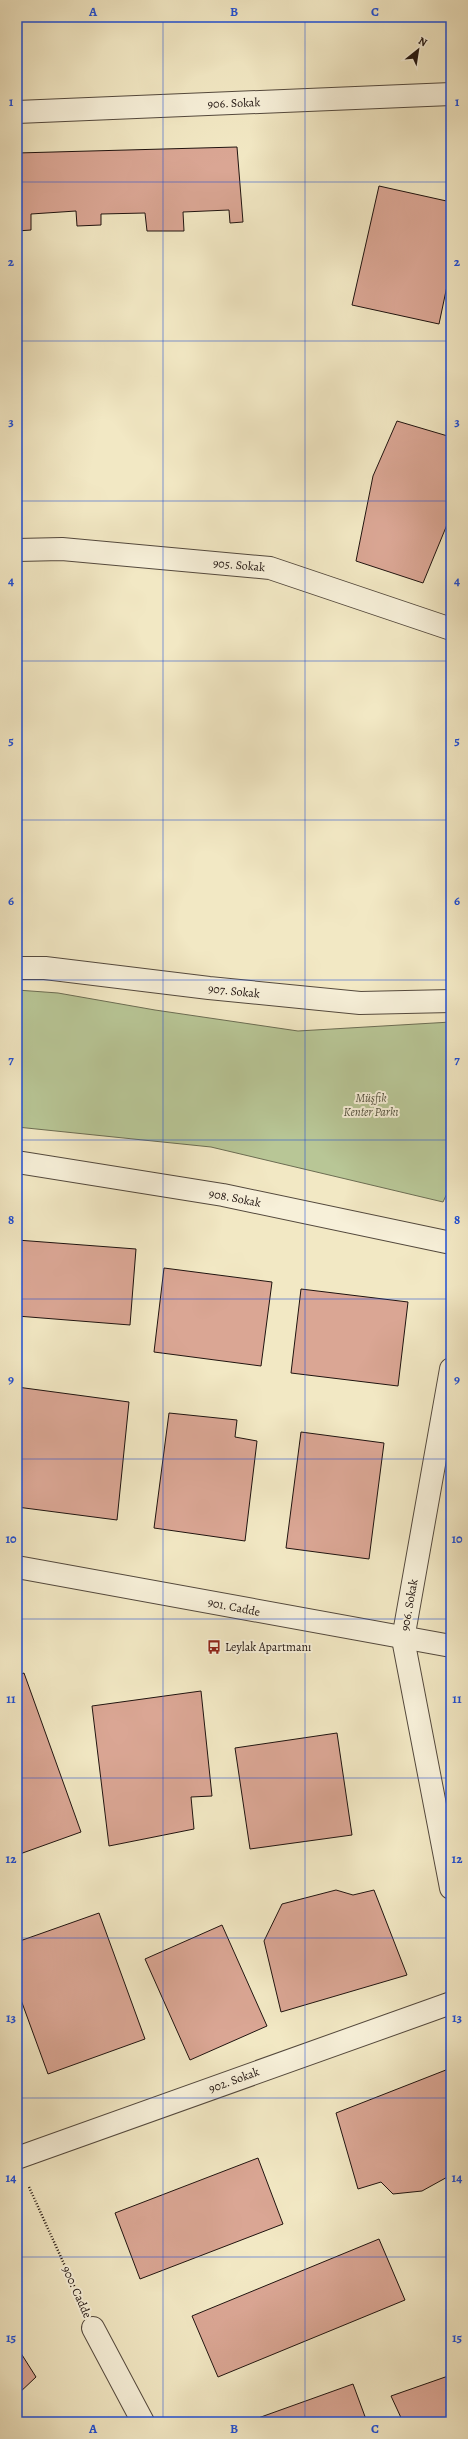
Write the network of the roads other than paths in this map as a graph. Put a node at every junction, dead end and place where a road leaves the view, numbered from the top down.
1 (451, 94) edge
2 (17, 112) edge
3 (17, 550) edge
4 (451, 629) edge
5 (17, 968) edge
6 (451, 1001) edge
7 (17, 1162) edge
8 (451, 1243) edge
9 (451, 1369) edge
10 (17, 1567) edge
11 (403, 1639) junction
12 (451, 1646) edge
13 (451, 1888) edge
14 (451, 2002) edge
15 (17, 2158) edge
16 (93, 2328) road end
17 (143, 2422) edge

1 - 2 street, 906. Sokak
3 - 4 street, 905. Sokak
5 - 6 street, 907. Sokak
7 - 8 street, 908. Sokak
9 - 11 street, 906. Sokak
10 - 11 street, 901. Cadde
11 - 12 street, 901. Cadde
11 - 13 street, 906. Sokak
14 - 15 street, 902. Sokak
16 - 17 street, 900. Cadde

